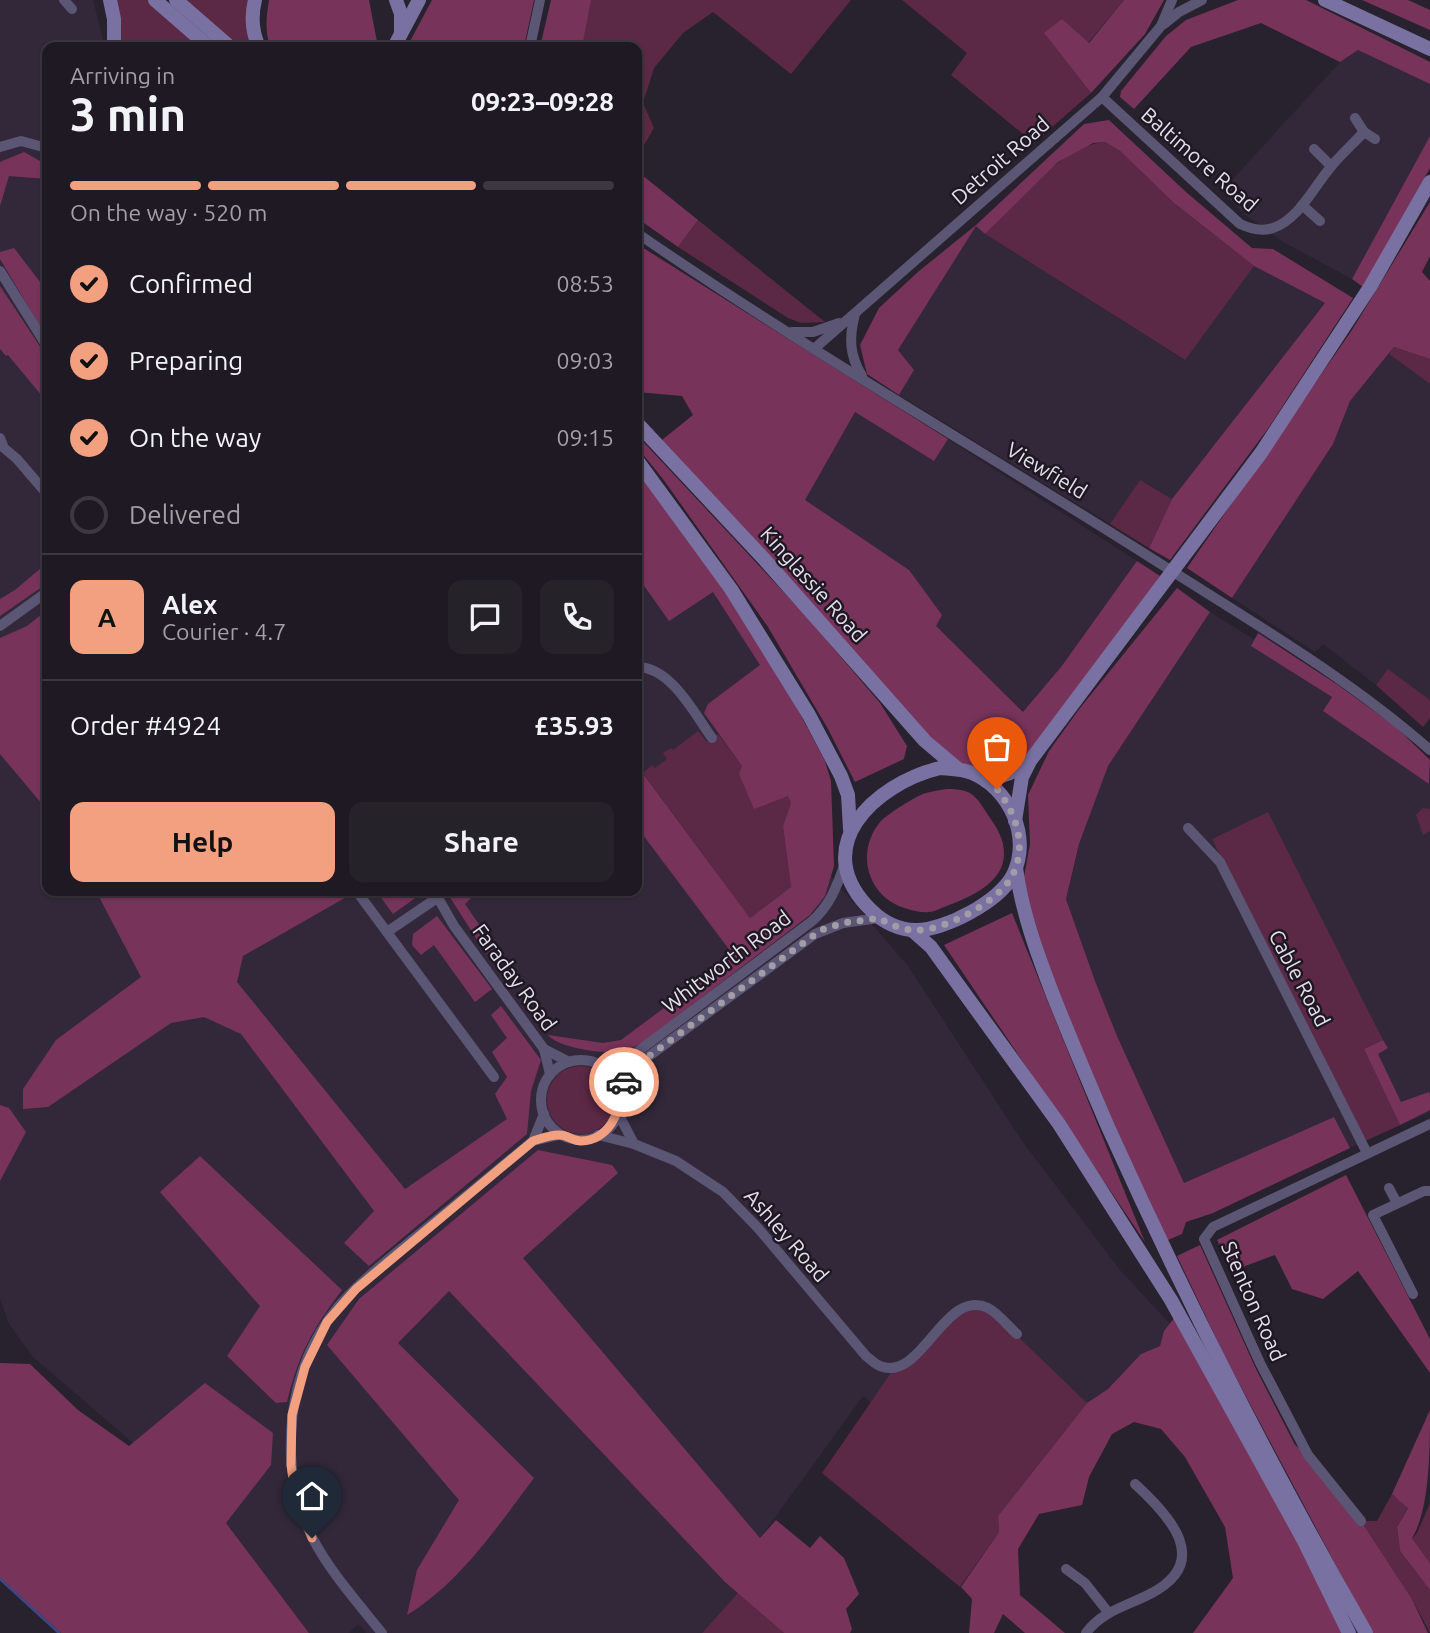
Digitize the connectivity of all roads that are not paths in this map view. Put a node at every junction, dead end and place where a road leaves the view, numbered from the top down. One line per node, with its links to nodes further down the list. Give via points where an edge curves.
1 (64, 0): 12 (street)
2 (110, 0): 15 (main road)
3 (155, 0): 16 (main road)
4 (176, 0): 17 (main road)
5 (255, 0): 18 (main road, via 252,20)
6 (396, 0): 14 (main road)
7 (419, 0): 14 (main road)
8 (540, 0): 20 (street)
9 (1172, 0): 13 (street, Detroit Road)
10 (1202, 0): 13 (street, Detroit Road)
11 (1325, 0): 21 (main road)
12 (72, 9)
13 (1161, 26): 22 (street, Detroit Road)
14 (401, 34): 19 (main road)
15 (114, 42)
16 (203, 42)
17 (224, 42)
18 (257, 42)
19 (397, 42)
20 (531, 42)
21 (1430, 49)
22 (1102, 97): 31 (street, Baltimore Road, via 1240,225 1274,228); 35 (street, Detroit Road)
23 (1355, 118): 24 (street)
24 (1364, 132): 25 (street); 29 (street, Baltimore Road)
25 (1375, 139)
26 (0, 147): 27 (street, via 21,141)
27 (42, 147)
28 (1314, 149): 29 (street)
29 (1331, 166): 31 (street, Baltimore Road)
30 (1430, 182): 50 (main road, via 1370,287 1261,453)
31 (1302, 205): 32 (street)
32 (1320, 220)
33 (642, 236): 36 (street, Viewfield)
34 (0, 271): 37 (street)
35 (852, 316): 36 (street, Detroit Road, via 813,332); 38 (street, Detroit Road); 39 (street, via 850,348)
36 (788, 331): 38 (street, Viewfield)
37 (42, 338)
38 (816, 348): 39 (street, Viewfield)
39 (864, 380): 49 (street, Viewfield, via 1193,584 1389,714)
40 (642, 428): 51 (main road, Kinglassie Road, via 925,741)
41 (0, 438): 42 (street)
42 (2, 452): 44 (street, via 17,459)
43 (642, 467): 55 (main road, via 731,589 809,715 848,795)
44 (42, 488)
45 (42, 596): 46 (street)
46 (0, 626)
47 (642, 668): 48 (street, via 668,679)
48 (712, 738)
49 (1430, 750)
50 (1030, 761): 52 (main road); 53 (main road, via 1022,777)
51 (960, 770): 52 (main road); 55 (main road, via 940,768 902,782 867,807)
52 (986, 781): 53 (main road, via 1004,797)
53 (1016, 821): 57 (main road, via 1020,847)
54 (1188, 828): 77 (street, Cable Road, via 1220,862)
55 (850, 830): 56 (main road)
56 (846, 860): 61 (main road, via 859,896); 66 (street, Whitworth Road, via 831,899 811,922 632,1055)
57 (1016, 868): 62 (main road, via 1005,885 974,909 939,926); 90 (main road, via 1031,936 1080,1063 1161,1243)
58 (360, 896): 63 (street)
59 (432, 896): 63 (street)
60 (436, 896): 64 (street, Faraday Road)
61 (879, 918): 62 (main road); 69 (street, Whitworth Road, via 843,923 815,934 641,1062)
62 (913, 930): 89 (main road, via 931,947 1059,1124 1171,1300 1303,1539)
63 (387, 932): 68 (street)
64 (544, 1049): 65 (street, Faraday Road); 67 (street, Faraday Road)
65 (569, 1062): 66 (street); 67 (street)
66 (601, 1066): 69 (street)
67 (550, 1074): 71 (street, via 543,1086)
68 (495, 1077)
69 (619, 1089): 70 (street)
70 (618, 1113): 74 (street); 76 (street)
71 (544, 1114): 73 (street); 75 (street)
72 (1430, 1124): 77 (street, Stenton Road)
73 (559, 1135): 74 (street, via 583,1141); 75 (street)
74 (598, 1135): 76 (street, Ashley Road)
75 (533, 1141): 87 (street, via 339,1306 310,1356 297,1392 292,1415 295,1492 318,1548)
76 (634, 1144): 82 (street, Ashley Road, via 676,1161 723,1192 866,1356 880,1366 895,1367 912,1359 952,1315 971,1306 988,1308)
77 (1367, 1153): 84 (street, Stenton Road, via 1213,1227 1204,1239 1308,1455)
78 (1389, 1188): 80 (street)
79 (1430, 1191): 80 (street)
80 (1396, 1203): 81 (street, via 1373,1214)
81 (1413, 1294)
82 (1017, 1334)
83 (1135, 1484): 86 (street, via 1159,1506 1178,1533 1183,1559 1159,1589)
84 (1361, 1521)
85 (1066, 1569): 86 (street, via 1085,1583)
86 (1108, 1612): 88 (street)
87 (382, 1633)
88 (1086, 1633)
89 (1349, 1633)
90 (1366, 1633)

